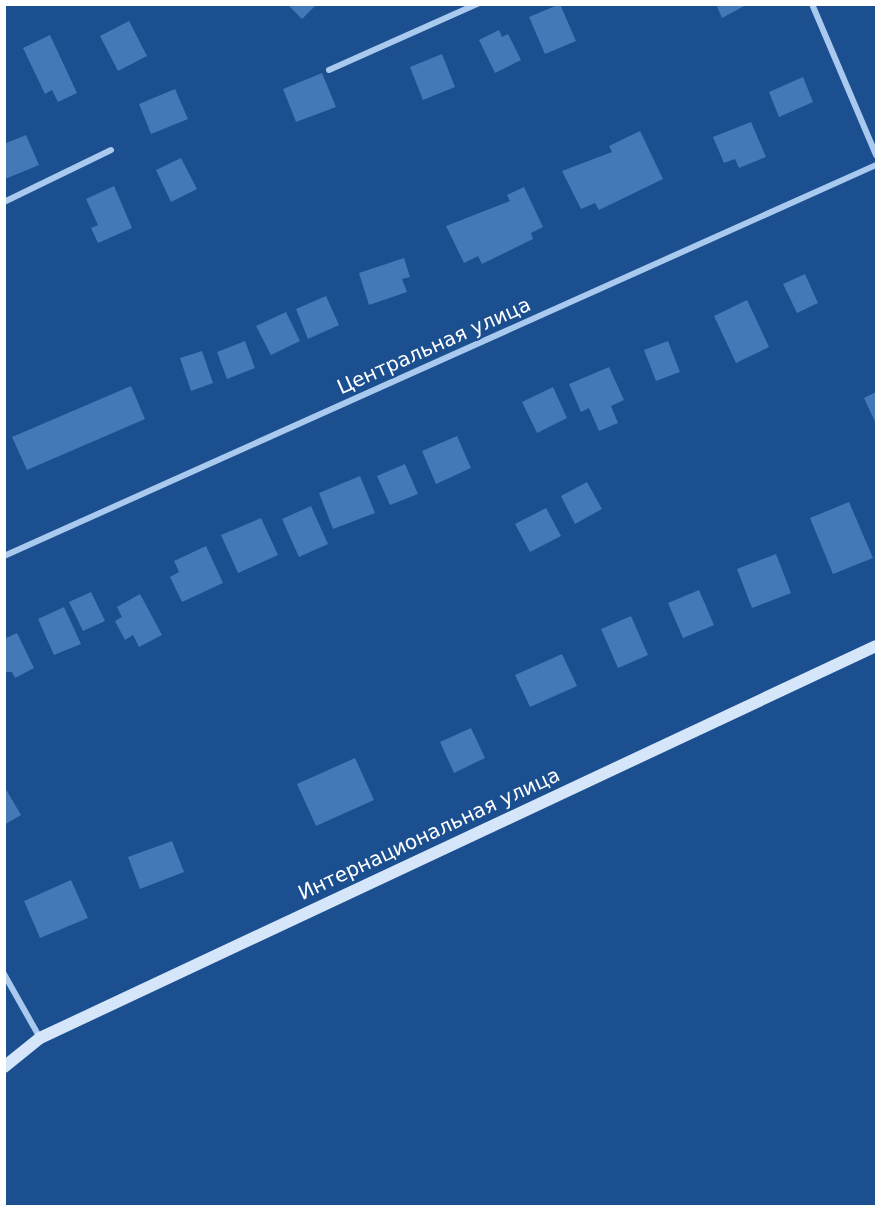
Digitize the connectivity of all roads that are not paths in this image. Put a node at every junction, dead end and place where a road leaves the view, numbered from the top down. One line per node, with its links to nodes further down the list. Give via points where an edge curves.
1 (477, 4): 3 (street)
2 (812, 4): 5 (street)
3 (329, 70)
4 (111, 150): 7 (street)
5 (876, 155)
6 (876, 165): 8 (street, Центральная улица)
7 (4, 202)
8 (4, 556)
9 (876, 646): 11 (street, Интернациональная улица)
10 (4, 974): 11 (street)
11 (40, 1038): 12 (street, Интернациональная улица)
12 (4, 1067)

